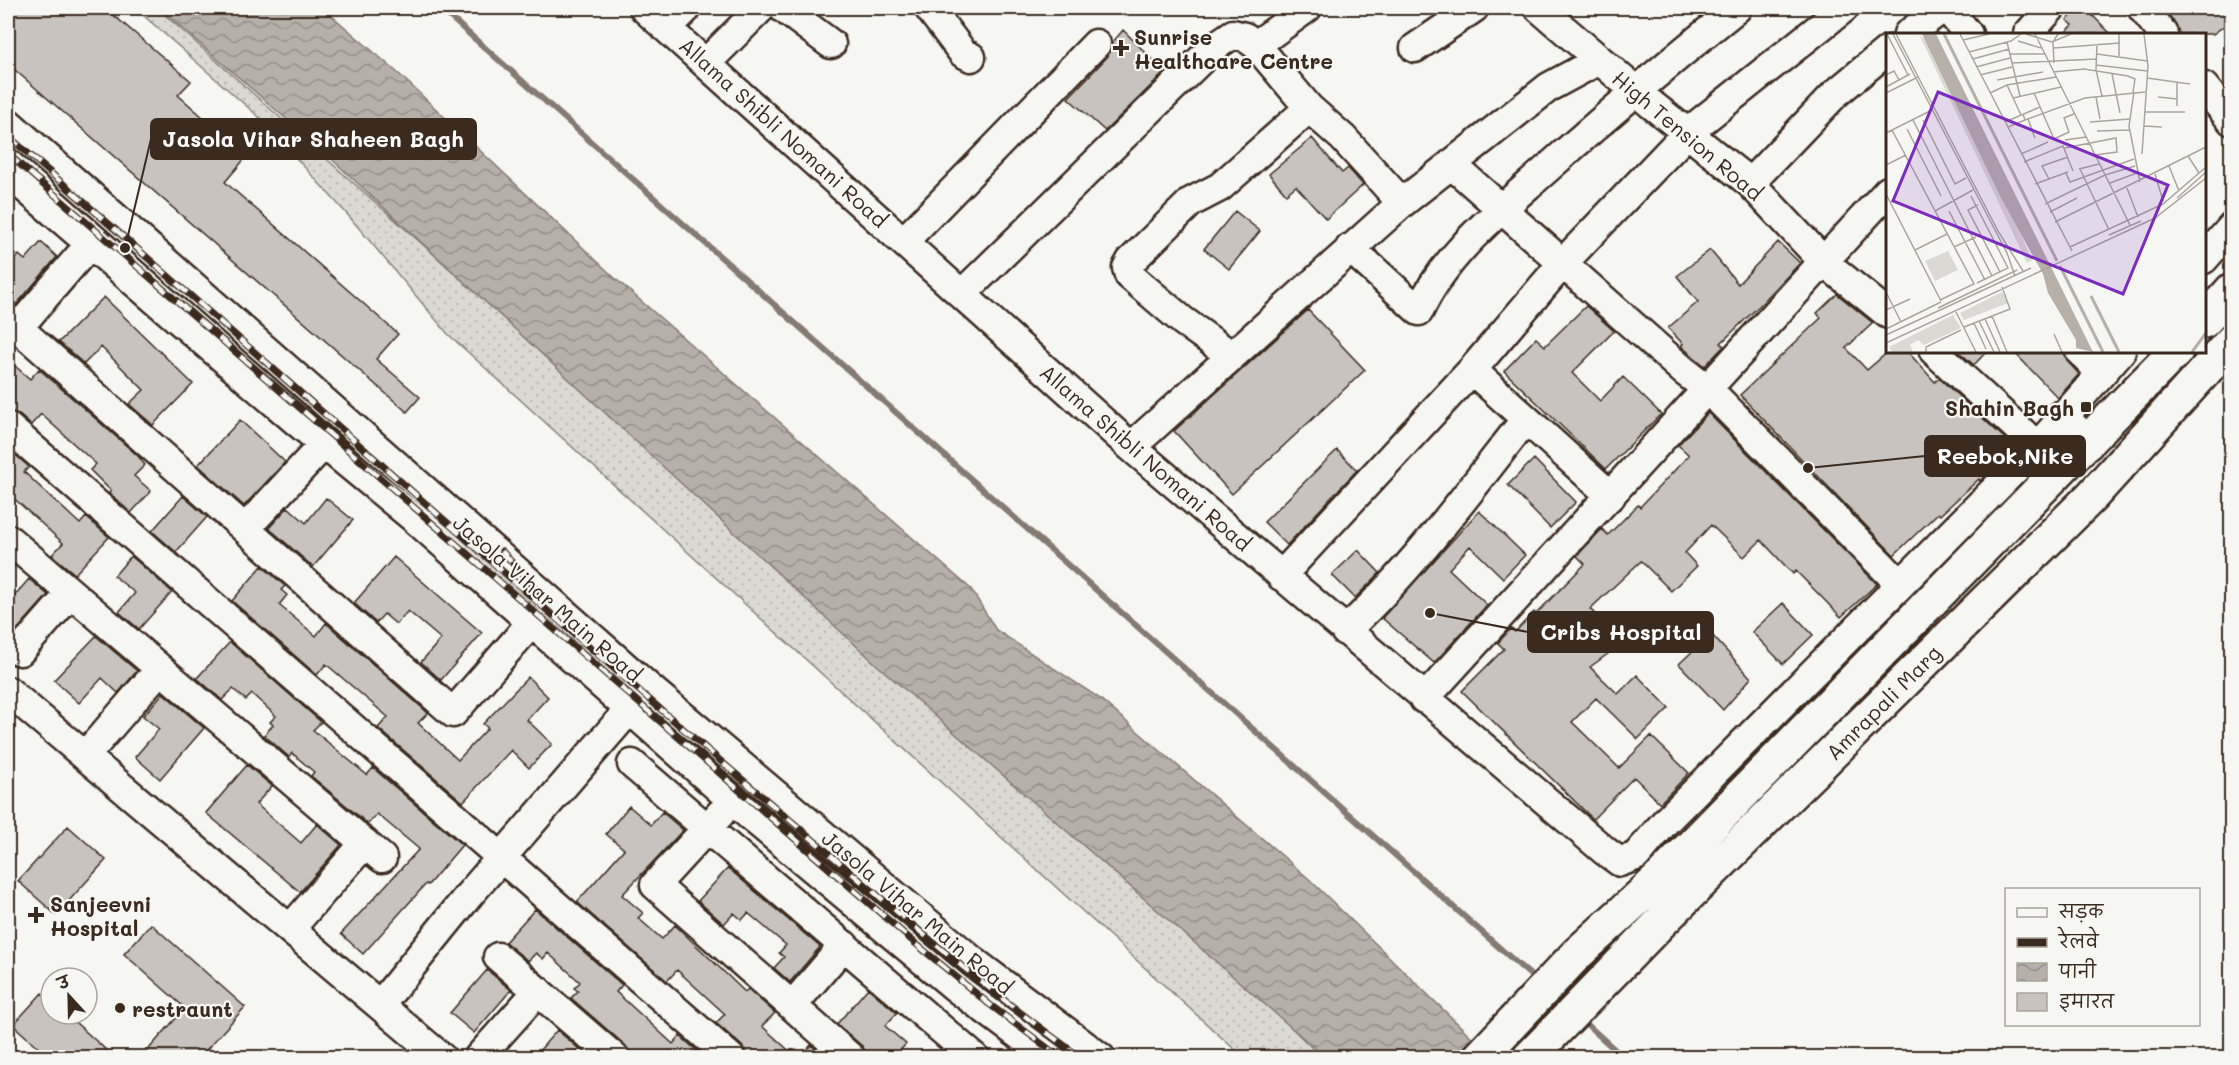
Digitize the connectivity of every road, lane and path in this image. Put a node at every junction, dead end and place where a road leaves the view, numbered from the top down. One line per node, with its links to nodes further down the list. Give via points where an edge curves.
1 (644, 8): 13 (street, Allama Shibli Nomani Road)
2 (761, 8): 25 (street)
3 (783, 8): 18 (street)
4 (929, 8): 23 (street)
5 (1307, 8): 20 (street)
6 (1474, 8): 21 (street)
7 (1539, 8): 24 (street, High Tension Road)
8 (1737, 8): 27 (street)
9 (1844, 8): 31 (street)
10 (1945, 8): 14 (street); 15 (street)
11 (2051, 8): 16 (street)
12 (2142, 8): 17 (street)
13 (677, 17): 25 (street, Allama Shibli Nomani Road)
14 (1909, 33)
15 (1967, 33)
16 (2029, 33)
17 (2162, 33)
18 (831, 44)
19 (1096, 44): 40 (street)
20 (1256, 45): 28 (street); 48 (street, via 1239,34 1221,41)
21 (1415, 48)
22 (1886, 52): 35 (street, via 1835,94)
23 (970, 57)
24 (1599, 60): 27 (street, High Tension Road); 33 (street, via 1549,87)
25 (707, 62): 40 (street, Allama Shibli Nomani Road)
26 (2206, 88): 29 (street)
27 (1636, 90): 31 (street, High Tension Road); 38 (street)
28 (1309, 108): 37 (street); 58 (street, via 1220,187 1191,202 1127,268 1129,275 1174,313)
29 (2232, 121)
30 (8, 123): 32 (street, Jasola Vihar Main Road)
31 (1687, 133): 35 (street, High Tension Road); 45 (street)
32 (33, 145): 34 (street); 46 (street, Jasola Vihar Main Road)
33 (1451, 164): 37 (street); 38 (street)
34 (8, 174): 41 (street, Jasola Vihar Main Road)
35 (1750, 183): 44 (street, High Tension Road)
36 (1886, 193): 44 (street)
37 (1402, 203): 42 (street)
38 (1502, 209): 42 (street, via 1445,266 1419,310); 45 (street)
39 (2232, 227): 43 (street)
40 (904, 241): 48 (street, Allama Shibli Nomani Road)
41 (90, 244): 49 (street, Jasola Vihar Main Road); 52 (street)
42 (1350, 248): 58 (street)
43 (2206, 259)
44 (1824, 262): 50 (street, High Tension Road); 61 (street)
45 (1562, 264): 59 (street); 61 (street)
46 (179, 275): 49 (street); 62 (street, Jasola Vihar Main Road)
47 (2232, 290): 51 (main road)
48 (963, 293): 70 (street, Allama Shibli Nomani Road)
49 (156, 301): 65 (street, Jasola Vihar Main Road)
50 (1886, 312)
51 (2206, 320)
52 (13, 324): 73 (street)
53 (2232, 340): 110 (main road, Amrapali Marg, via 2091,497)
54 (1935, 352): 69 (street)
55 (2081, 352): 60 (street)
56 (2120, 352): 60 (street)
57 (2175, 352): 67 (main road, Amrapali Marg)
58 (1232, 356): 70 (street)
59 (1472, 370): 64 (street); 75 (street)
60 (2101, 373): 63 (street)
61 (1708, 389): 72 (street); 76 (street)
62 (317, 394): 65 (street); 82 (street, Jasola Vihar Main Road)
63 (2061, 418): 67 (main road); 69 (street)
64 (1525, 420): 72 (street); 79 (street, via 1409,567)
65 (296, 421): 68 (street, Jasola Vihar Main Road)
66 (8, 427): 91 (street)
67 (2088, 443): 71 (main road, Amrapali Marg)
68 (324, 444): 73 (street); 78 (street, Jasola Vihar Main Road)
69 (2037, 446): 71 (street); 76 (street)
70 (1131, 447): 75 (street, Allama Shibli Nomani Road)
71 (2062, 470): 92 (main road, Amrapali Marg)
72 (1611, 496): 84 (street)
73 (245, 529): 78 (street, via 453,713)
74 (8, 539): 77 (street)
75 (1281, 576): 79 (street, Allama Shibli Nomani Road)
76 (1900, 584): 90 (street)
77 (71, 593): 80 (street); 81 (street)
78 (532, 622): 85 (street, Jasola Vihar Main Road)
79 (1346, 631): 84 (street, Allama Shibli Nomani Road)
80 (20, 651)
81 (160, 669): 86 (street); 93 (street, via 374,850)
82 (648, 687): 85 (street); 108 (street, Jasola Vihar Main Road, via 974,962)
83 (8, 691): 86 (street)
84 (1424, 699): 90 (street, Allama Shibli Nomani Road, via 1605,852 1620,862)
85 (630, 709): 88 (street, Jasola Vihar Main Road); 91 (street)
86 (85, 756): 93 (street)
87 (632, 764): 89 (street)
88 (732, 800): 89 (street); 96 (street, Jasola Vihar Main Road)
89 (708, 827): 94 (street); 99 (street, via 656,885)
90 (1636, 856): 92 (street)
91 (501, 859): 98 (street); 105 (street)
92 (1660, 877): 109 (main road, Amrapali Marg, via 1577,954)
93 (290, 929): 98 (street)
94 (844, 945): 99 (street); 100 (street)
95 (498, 957): 97 (street)
96 (954, 987): 100 (street); 107 (street, Jasola Vihar Main Road)
97 (538, 991): 103 (street); 104 (street)
98 (380, 1005): 102 (street)
99 (792, 1006): 101 (street)
100 (929, 1018): 106 (street)
101 (851, 1057)
102 (442, 1058)
103 (478, 1058)
104 (615, 1058)
105 (730, 1058)
106 (975, 1058)
107 (1050, 1058)
108 (1101, 1058)
109 (1479, 1058)
110 (1529, 1058)

